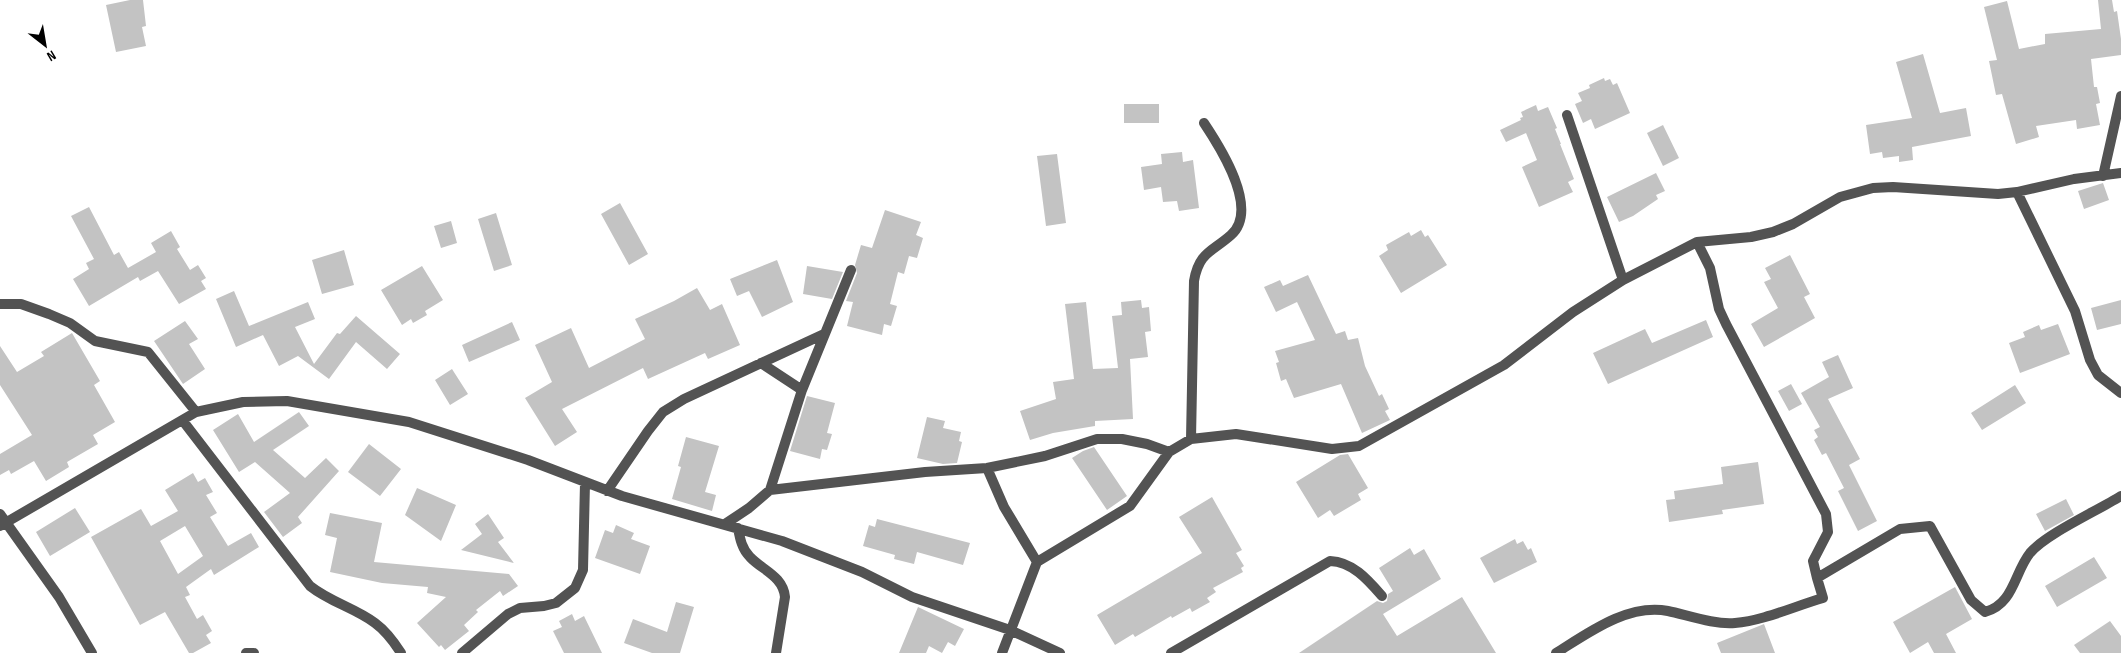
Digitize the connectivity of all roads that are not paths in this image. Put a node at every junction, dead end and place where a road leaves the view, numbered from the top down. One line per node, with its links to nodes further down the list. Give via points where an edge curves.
1 (2121, 96): 5 (street)
2 (1567, 115): 9 (street)
3 (1204, 123): 17 (street, via 1233,174 1240,212 1239,224 1232,234 1201,258 1196,268)
4 (2121, 173): 5 (street)
5 (2103, 176): 6 (street)
6 (2017, 192): 7 (street, via 1998,194 1873,188 1840,196 1773,232); 14 (street, via 2075,311 2090,360 2098,375)
7 (1697, 242): 9 (street); 28 (street, via 1710,268 1719,309 1726,324 1829,522 1828,532 1813,561)
8 (850, 270): 11 (street)
9 (1623, 280): 17 (street, via 1573,312 1504,365 1358,446 1332,449 1236,434)
10 (0, 304): 15 (street, via 21,304 70,324 95,341 148,352)
11 (824, 334): 12 (street); 13 (street)
12 (761, 363): 13 (street); 22 (street, via 662,412)
13 (802, 390): 21 (street)
14 (2121, 394)
15 (196, 412): 16 (street); 20 (street, via 243,402 287,401 328,407 409,422 528,460)
16 (183, 421): 24 (street); 34 (street, via 310,586 324,597 375,623)
17 (1191, 440): 18 (street)
18 (1169, 452): 19 (street, via 1147,444 1098,439 1045,456); 27 (street, via 1130,506)
19 (987, 468): 21 (street); 27 (street, via 1004,507)
20 (585, 483): 22 (street); 35 (street, via 583,570 575,588 556,603 520,608 508,614)
21 (770, 490): 25 (street)
22 (607, 491): 25 (street)
23 (2121, 496): 28 (street, via 2039,545 2025,560 2008,597 1985,612 1971,600 1930,526 1900,529)
24 (2, 521): 31 (street, via 59,597)
25 (725, 524): 26 (street)
26 (738, 528): 30 (street, via 862,572 912,596); 36 (street, via 741,543 750,557 776,578 784,590)
27 (1037, 562): 30 (street)
28 (1817, 578): 40 (street, via 1823,598 1749,621 1732,624 1665,610 1641,611 1614,619)
29 (1382, 596): 39 (street, via 1353,568 1330,562)
30 (1010, 630): 37 (street); 38 (street)
31 (92, 653)
32 (246, 653): 33 (street)
33 (254, 653)
34 (401, 653)
35 (462, 653)
36 (776, 653)
37 (1002, 653)
38 (1060, 653)
39 (1171, 653)
40 (1556, 653)

